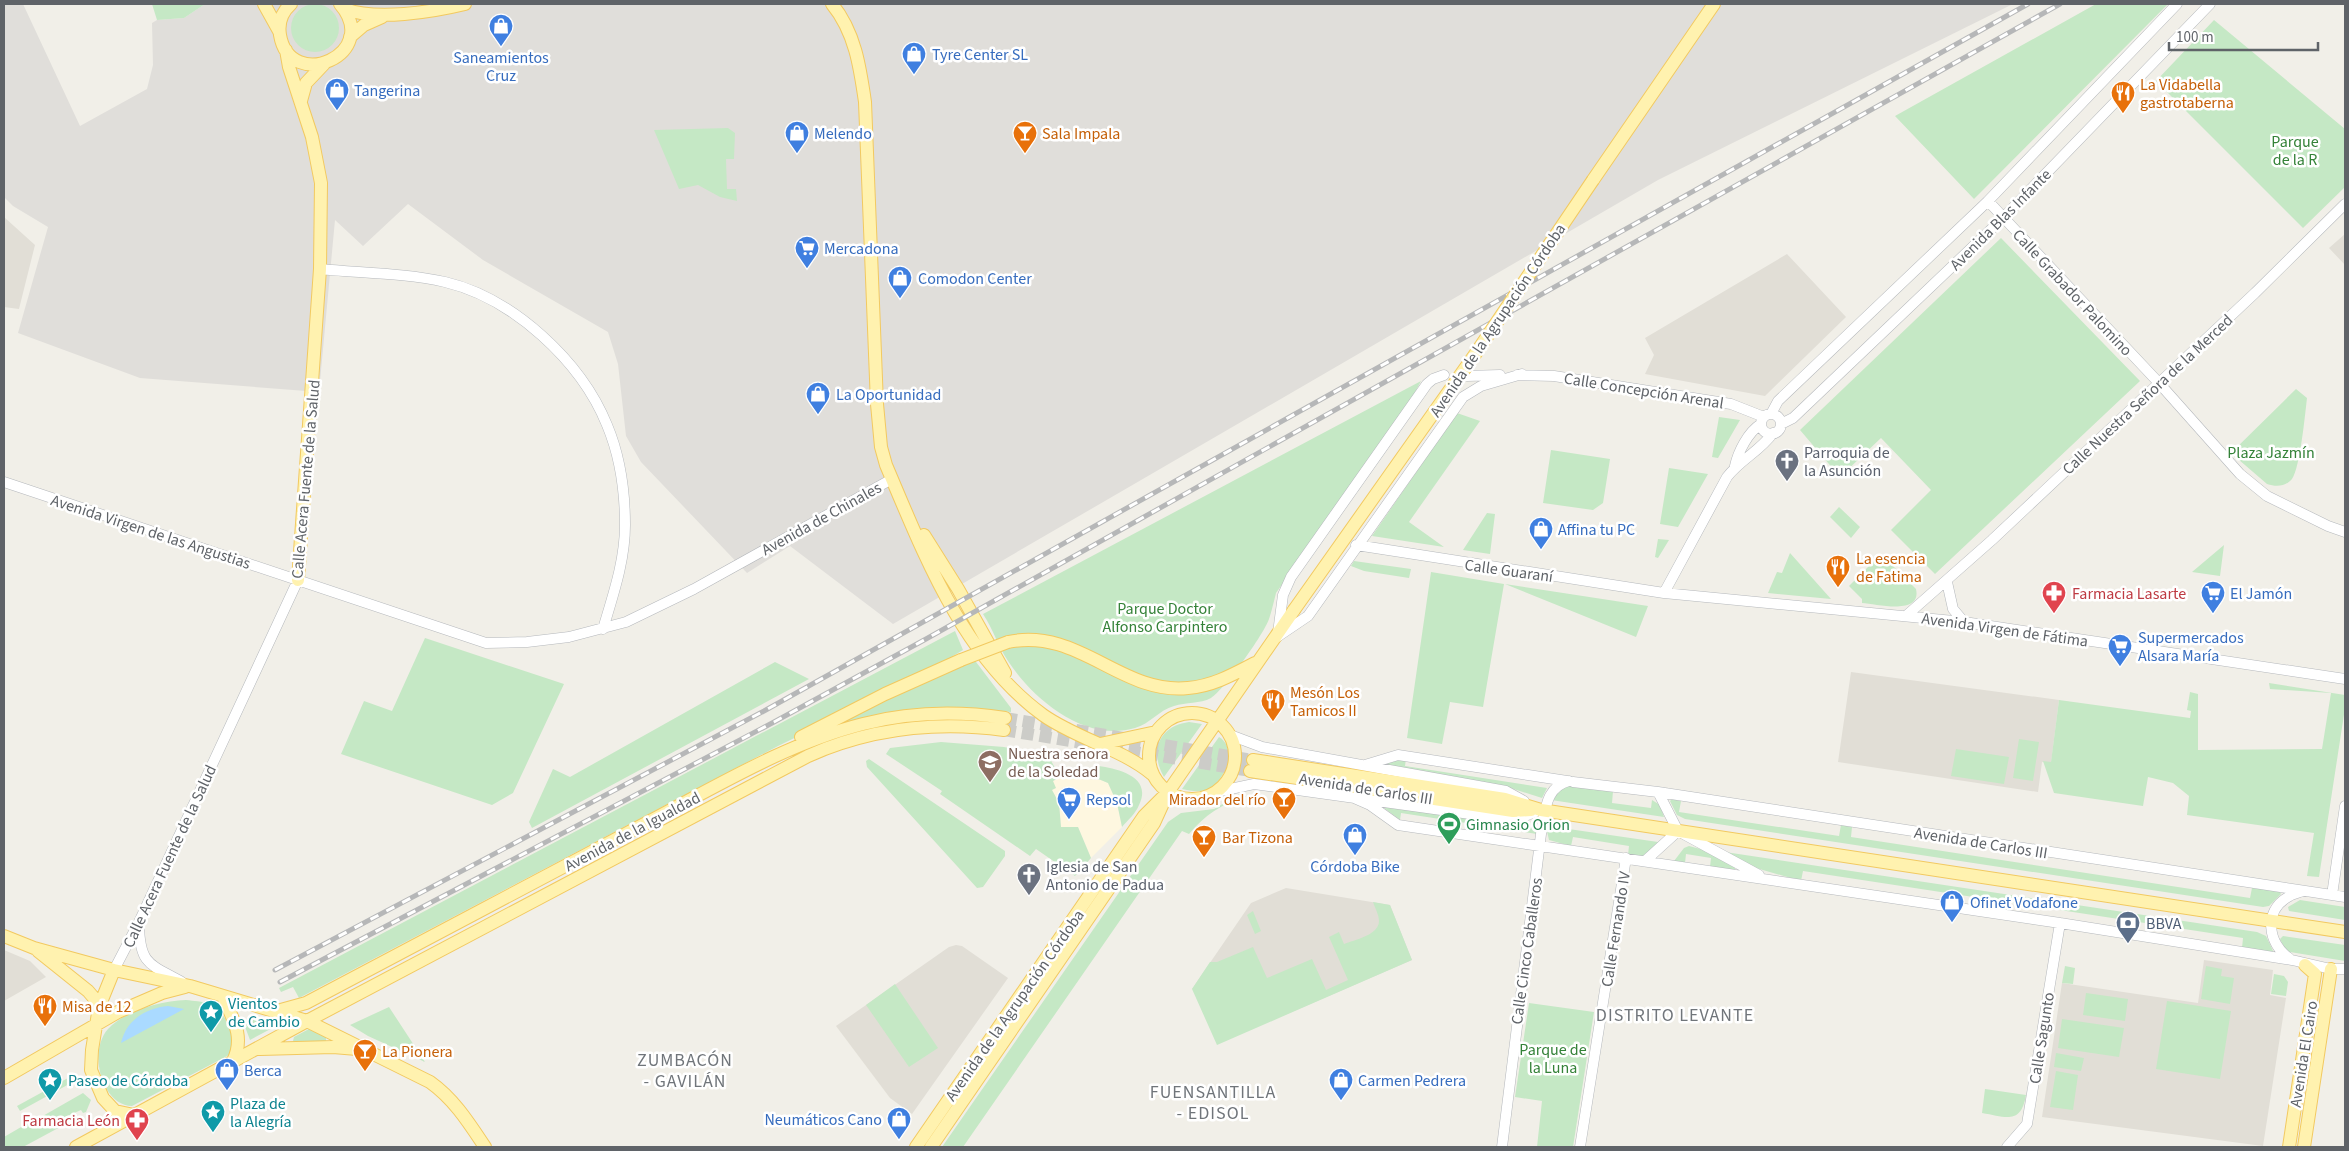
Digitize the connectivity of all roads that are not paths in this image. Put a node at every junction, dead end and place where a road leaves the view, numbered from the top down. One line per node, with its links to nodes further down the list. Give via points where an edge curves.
1 (264, 4): 10 (main road)
2 (291, 4): 10 (main road, via 283,14)
3 (465, 4): 9 (main road)
4 (832, 4): 27 (main road, via 849,33 859,60 865,102 878,419 881,447)
5 (1714, 4): 37 (main road, Avenida de la Agrupación Córdoba, bridge, via 1476,353)
6 (2177, 4): 15 (street, Avenida Blas Infante)
7 (2210, 4): 17 (street, Avenida Blas Infante)
8 (342, 7): 9 (main road, via 357,14); 11 (main road, via 349,18)
9 (387, 15): 11 (main road)
10 (280, 31): 12 (main road, Calle Acera Fuente de la Salud)
11 (350, 37): 13 (main road, via 338,57)
12 (286, 50): 13 (main road, via 298,61); 14 (main road, Calle Acera Fuente de la Salud)
13 (324, 64): 14 (main road, via 306,82)
14 (301, 101): 18 (main road, Calle Acera Fuente de la Salud, via 321,183)
15 (1988, 201): 17 (street, Calle Grabador Palomino); 23 (street, Avenida Blas Infante, via 1778,401)
16 (2345, 204): 22 (street, Calle Nuestra Señora de la Merced)
17 (2004, 218): 22 (street, Calle Grabador Palomino); 24 (street, Avenida Blas Infante, via 1794,418)
18 (320, 269): 31 (main road, Calle Acera Fuente de la Salud); 36 (street, via 445,282 476,293 513,313 563,356 592,396 607,425 624,493 621,565)
19 (1522, 374): 21 (street, Avenida de la Agrupación Córdoba); 23 (street, Calle Concepción Arenal, via 1554,376 1731,404); 30 (street, Avenida de la Agrupación Córdoba, via 1481,386 1463,397)
20 (1444, 375): 37 (street, Avenida de la Agrupación Córdoba, via 1427,384 1291,577 1283,595)
21 (1468, 376)
22 (2159, 383): 29 (street, Calle Grabador Palomino, via 2256,489); 32 (street, Calle Nuestra Señora de la Merced)
23 (1765, 419): 24 (street, via 1778,417); 25 (street, via 1765,431); 26 (street, Avenida Blas Infante, via 1738,455)
24 (1781, 424): 25 (street)
25 (1773, 433): 26 (street, Avenida Blas Infante, via 1746,460)
26 (1735, 466): 33 (street, Avenida Blas Infante)
27 (892, 479): 36 (street, Avenida de Chinales, via 694,589 626,622); 43 (main road, via 1013,688 1052,721)
28 (4, 482): 31 (street, Avenida Virgen de las Angustias)
29 (2345, 532)
30 (1356, 545): 33 (street, Calle Guaraní); 37 (street, Avenida de la Agrupación Córdoba, via 1308,616)
31 (298, 580): 36 (street, Avenida Virgen de las Angustias, via 486,643 569,637); 64 (street, Calle Acera Fuente de la Salud)
32 (1947, 582): 34 (street, Calle Nuestra Señora de la Merced); 35 (street, via 1953,609)
33 (1664, 593): 34 (street, Avenida Virgen de Fátima)
34 (1907, 615): 35 (street, Avenida Virgen de Fátima)
35 (1964, 622): 39 (street, Avenida Virgen de Fátima)
36 (603, 629)
37 (1275, 637): 38 (main road, Avenida de la Agrupación Córdoba)
38 (1258, 662): 40 (main road, Avenida de la Agrupación Córdoba); 46 (main road, bridge, via 1208,684 1166,688 1138,681 1068,646 1027,640 1008,642 961,660 839,717 768,754)
39 (2345, 679)
40 (1217, 721): 41 (main road, via 1192,713 1166,722); 42 (main road); 49 (main road, Avenida de la Agrupación Córdoba)
41 (1156, 732): 43 (main road); 47 (main road, via 1149,753)
42 (1230, 735): 45 (street, Avenida de Carlos III, via 1262,747); 50 (main road, via 1236,760 1230,778)
43 (1100, 744): 47 (main road)
44 (1252, 765): 54 (main road, Avenida de Carlos III, via 1513,811)
45 (1362, 766): 48 (street, Avenida de Carlos III, via 1398,755); 54 (street, Avenida de Carlos III, via 1506,791)
46 (739, 774): 77 (main road, Avenida de la Igualdad, via 306,1003); 78 (main road, Avenida de la Igualdad, via 816,738 902,716 942,713 1004,724 905,728 822,750)
47 (1152, 774): 49 (main road)
48 (1571, 781): 51 (street, Avenida de Carlos III); 54 (street, via 1558,784 1551,791)
49 (1168, 792): 50 (main road, via 1192,800); 87 (main road, Avenida de la Agrupación Córdoba, via 1144,816); 88 (main road, Avenida de la Agrupación Córdoba, via 1154,823)
50 (1216, 792): 52 (street, Avenida de Carlos III, via 1254,784)
51 (1658, 792): 55 (street); 60 (street, Avenida de Carlos III)
52 (1354, 798): 54 (street, Avenida de Carlos III, via 1499,818 1520,818); 56 (street, Avenida de Carlos III, via 1398,824)
53 (2345, 806): 61 (street)
54 (1543, 810): 55 (main road, Avenida de Carlos III); 56 (street)
55 (1678, 831): 58 (street); 59 (street, Avenida de Carlos III); 63 (main road, Avenida de Carlos III)
56 (1540, 844): 57 (street, Avenida de Carlos III); 89 (street, Calle Cinco Caballeros)
57 (1626, 858): 58 (street, Avenida de Carlos III); 90 (street, Calle Fernando IV)
58 (1645, 861): 59 (street, Avenida de Carlos III)
59 (1766, 879): 65 (street, Avenida de Carlos III)
60 (2304, 890): 61 (street, Avenida de Carlos III); 63 (street, via 2287,897 2274,911)
61 (2332, 895): 62 (street, Avenida de Carlos III)
62 (2345, 897)
63 (2271, 921): 66 (main road, Avenida de Carlos III); 69 (street, Avenida de Carlos III, via 2274,945)
64 (139, 922): 73 (street, Calle Acera Fuente de la Salud); 74 (street, via 142,954 152,965)
65 (2060, 923): 69 (street, Avenida de Carlos III); 91 (street, Calle Sagunto, via 2027,1124)
66 (2345, 932)
67 (4, 936): 68 (main road)
68 (34, 948): 73 (main road); 76 (main road, via 88,991)
69 (2292, 960): 70 (street, Avenida de Carlos III)
70 (2305, 965): 72 (street, Avenida de Carlos III); 92 (main road, Avenida El Cairo, via 2314,974)
71 (2345, 968): 72 (street, Avenida de Carlos III)
72 (2331, 969): 93 (main road, Avenida El Cairo)
73 (114, 970): 74 (main road); 76 (main road)
74 (190, 986): 75 (main road); 79 (main road, via 140,1001)
75 (223, 996): 77 (main road); 82 (main road, via 238,1033 238,1051)
76 (100, 1005): 79 (main road)
77 (277, 1011): 78 (main road)
78 (307, 1021): 80 (main road, Avenida de la Igualdad); 81 (main road)
79 (96, 1025): 83 (main road); 84 (main road, via 91,1070 100,1092 115,1111)
80 (258, 1049): 81 (main road); 82 (main road, Avenida de la Igualdad)
81 (360, 1049): 86 (main road, via 430,1082 442,1091)
82 (233, 1062): 84 (main road)
83 (4, 1078)
84 (134, 1115): 85 (main road)
85 (76, 1147)
86 (486, 1147)
87 (916, 1147)
88 (931, 1147)
89 (1502, 1147)
90 (1580, 1147)
91 (2007, 1147)
92 (2288, 1147)
93 (2304, 1147)

